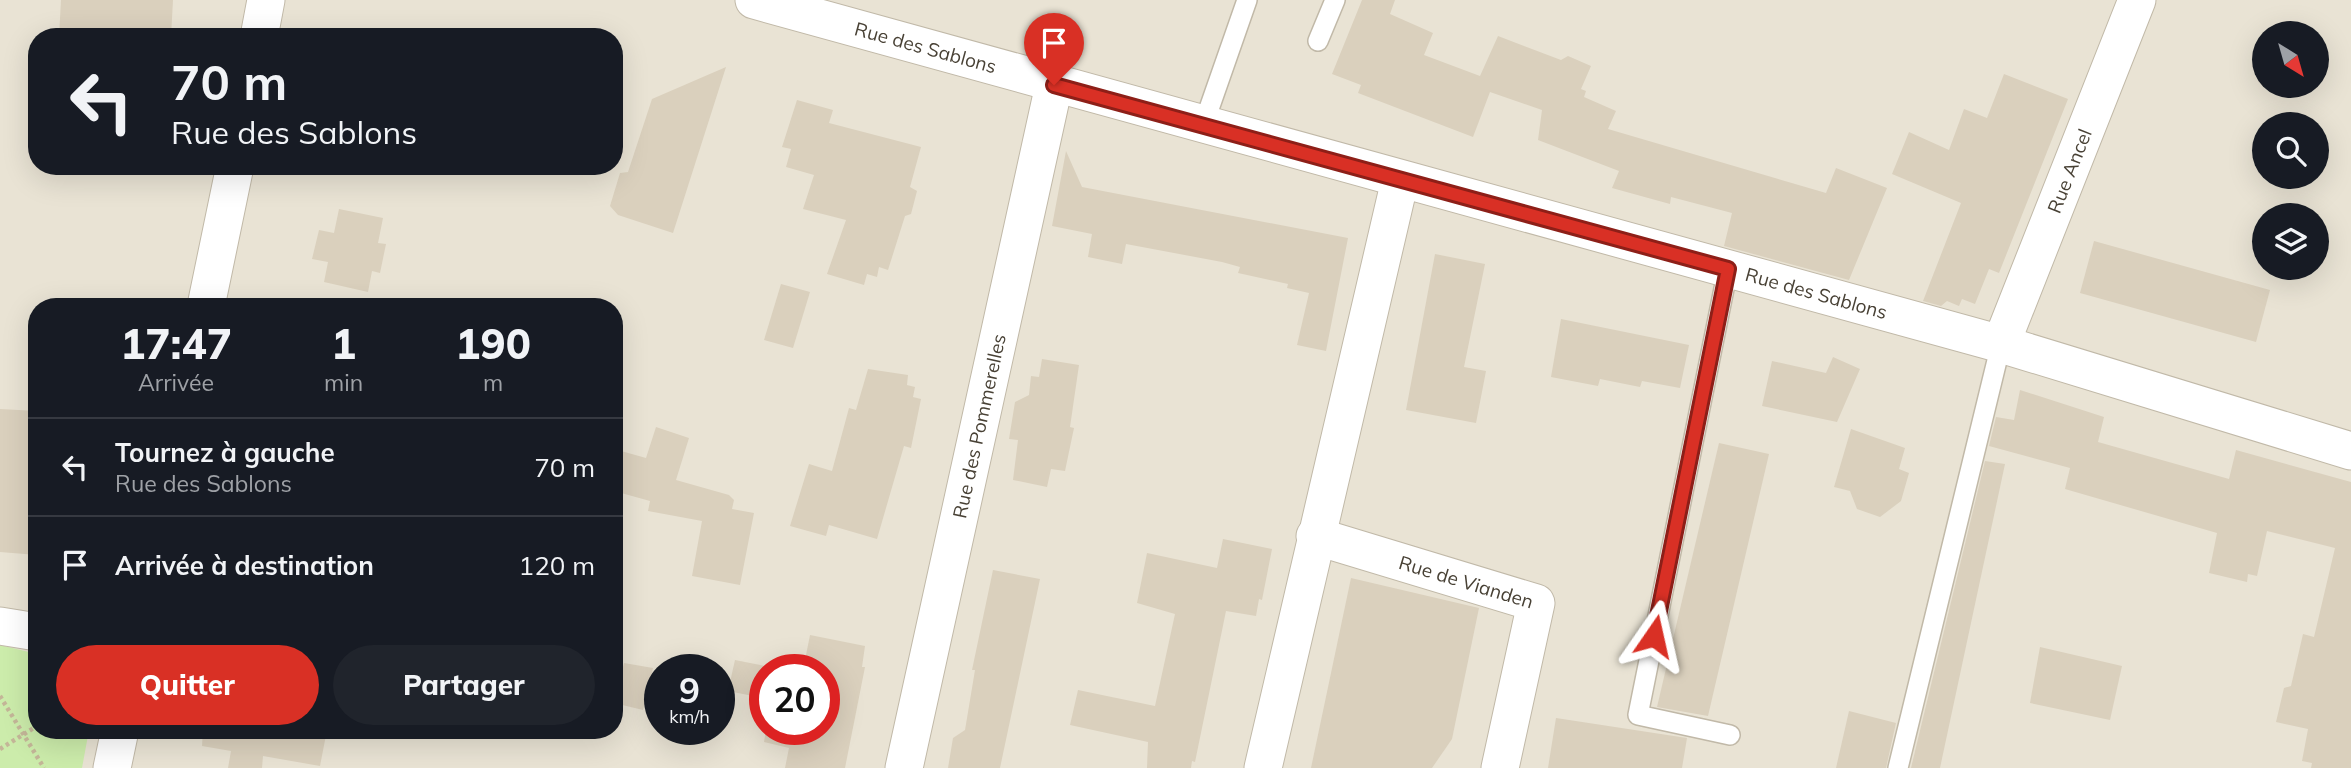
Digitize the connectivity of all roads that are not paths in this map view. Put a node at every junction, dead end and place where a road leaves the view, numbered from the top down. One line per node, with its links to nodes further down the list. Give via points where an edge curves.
1 (266, 0): 7 (street)
2 (754, 0): 6 (street, Rue des Sablons)
3 (1247, 0): 10 (lane)
4 (1335, 0): 8 (lane)
5 (2137, 0): 15 (street, Rue Ancel)
6 (808, 6): 9 (street, Rue des Sablons)
7 (261, 28)
8 (1318, 41)
9 (1054, 85): 10 (street, Rue des Sablons); 23 (street, Rue des Pommerelles)
10 (1203, 125): 12 (street, Rue des Sablons)
11 (233, 175): 14 (street)
12 (1400, 180): 13 (street, Rue des Sablons); 17 (street)
13 (1728, 269): 15 (street, Rue des Sablons); 20 (lane, via 1638,715)
14 (208, 298)
15 (2001, 344): 16 (street, Rue des Sablons); 26 (lane)
16 (2351, 451)
17 (1315, 536): 24 (street); 25 (street, Rue de Vianden, via 1536,603)
18 (0, 626): 19 (street)
19 (28, 631)
20 (1730, 735)
21 (118, 739): 22 (street)
22 (112, 768)
23 (904, 768)
24 (1263, 768)
25 (1500, 768)
26 (1898, 768)

